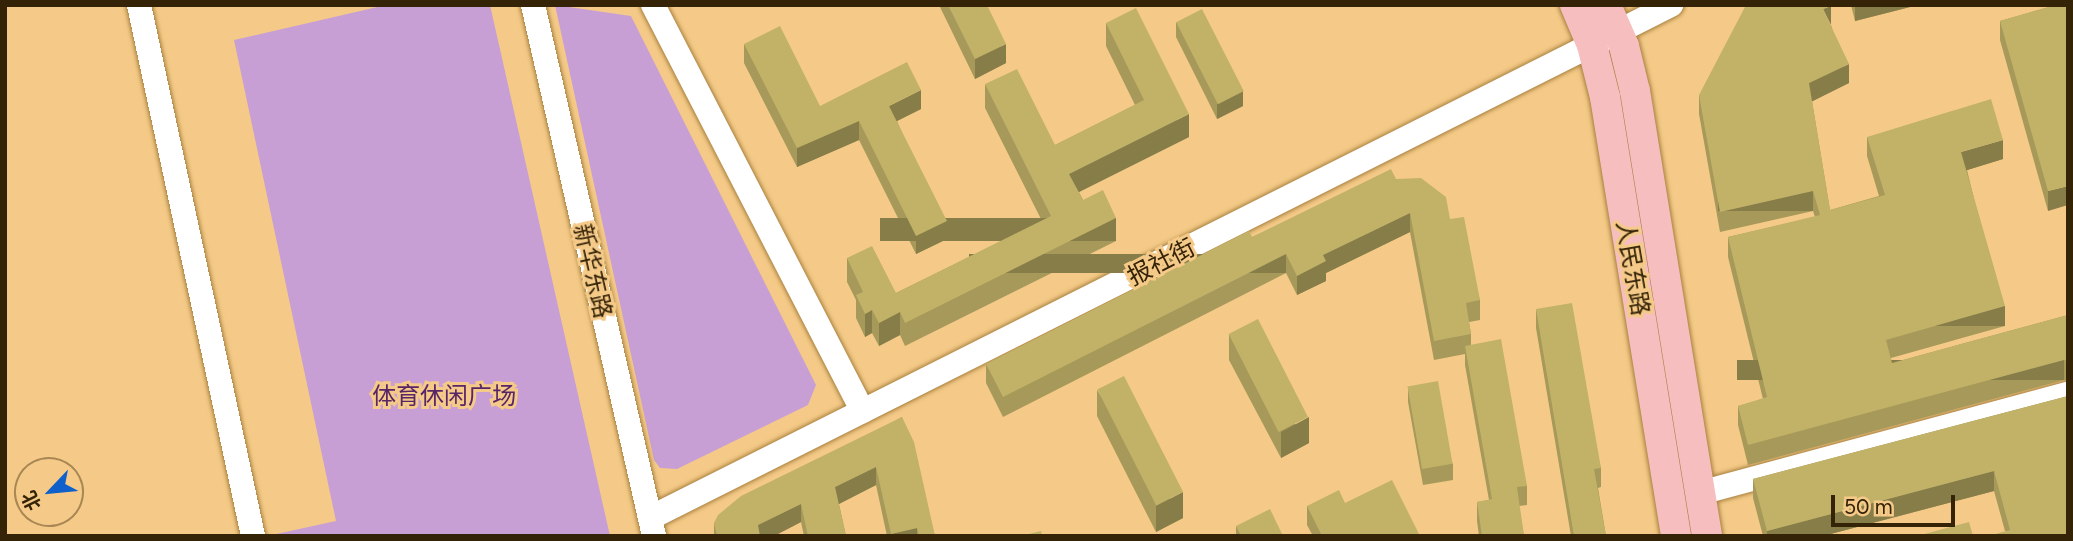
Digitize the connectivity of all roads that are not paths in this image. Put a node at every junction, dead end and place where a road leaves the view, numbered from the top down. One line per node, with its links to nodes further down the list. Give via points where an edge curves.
1 (139, 5): 11 (street)
2 (533, 5): 10 (street, 新华东路)
3 (653, 5): 8 (street)
4 (1575, 5): 6 (main road, 人民东路)
5 (1671, 5): 6 (street, 报社街)
6 (1605, 27): 8 (street, 报社街); 9 (main road, 人民东路, via 1634,91); 12 (main road, 人民东路, via 1605,97)
7 (2068, 394): 9 (street)
8 (863, 411): 10 (street, 报社街)
9 (1700, 492): 13 (main road, 人民东路)
10 (652, 527)
11 (253, 536)
12 (1676, 536)
13 (1707, 536)

